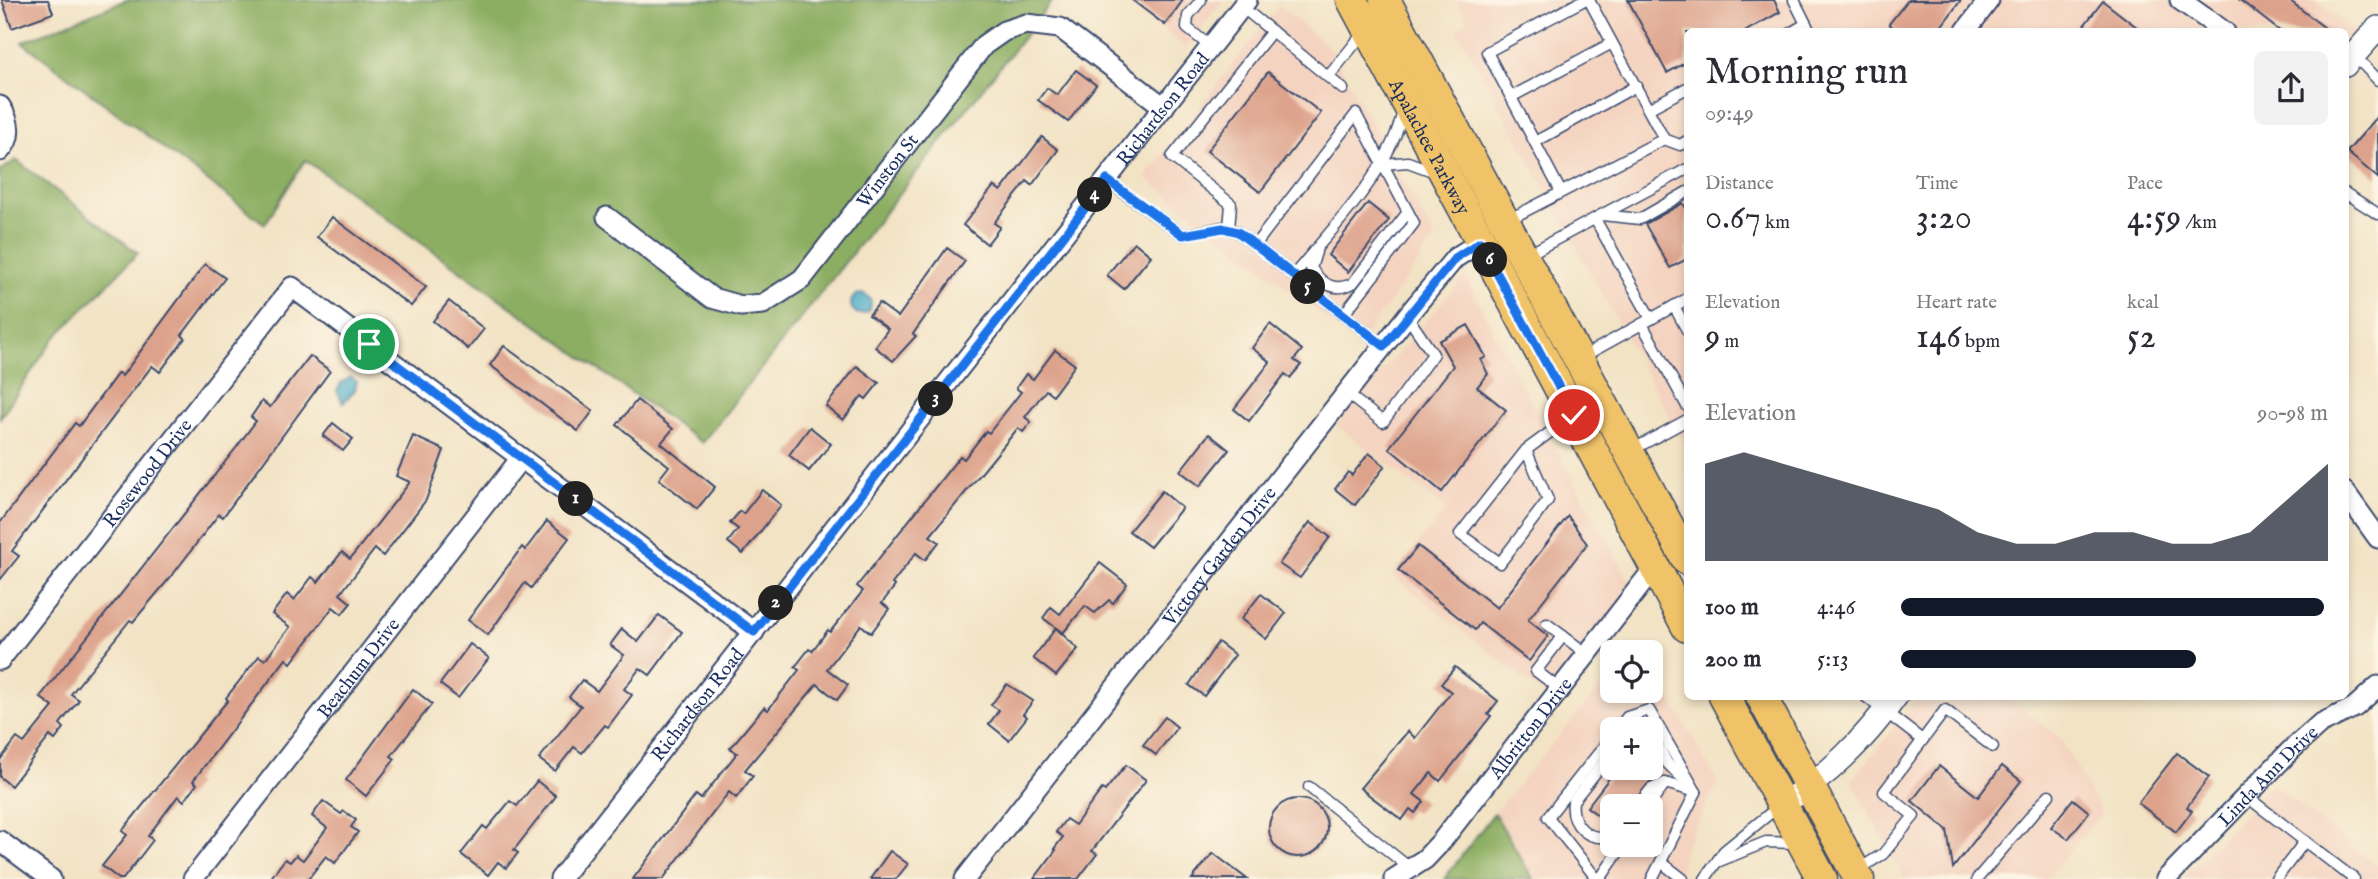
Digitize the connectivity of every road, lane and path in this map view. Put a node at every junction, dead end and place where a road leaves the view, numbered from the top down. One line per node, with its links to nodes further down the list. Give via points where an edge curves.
1 (1201, 0): 17 (lane, via 1188,16 1187,28)
2 (1352, 0): 10 (main road, Apalachee Parkway)
3 (1385, 0): 44 (main road, Apalachee Parkway)
4 (1584, 0): 24 (lane, via 1487,52)
5 (1590, 0): 16 (lane)
6 (1794, 0): 11 (lane)
7 (1989, 0): 12 (street)
8 (2179, 0): 13 (street)
9 (1245, 2): 15 (lane); 17 (street, Richardson Road)
10 (1367, 28): 19 (lane); 25 (main road, Apalachee Parkway)
11 (1808, 28)
12 (1968, 28)
13 (2219, 28)
14 (2378, 28): 18 (street)
15 (1272, 32): 19 (lane); 45 (lane, via 1172,158 1230,204)
16 (1612, 43): 21 (lane); 24 (lane)
17 (1211, 47): 27 (street, Richardson Road)
18 (2350, 60): 20 (lane)
19 (1328, 77): 22 (lane)
20 (2378, 80)
21 (1636, 86): 28 (lane); 30 (lane)
22 (1343, 89)
23 (1684, 90): 28 (lane)
24 (1511, 97): 30 (lane)
25 (1405, 99): 33 (lane, via 1400,128); 35 (main road, Apalachee Parkway)
26 (0, 106): 32 (street, via 9,123)
27 (1164, 107): 36 (street, Richardson Road); 42 (street, Winston St, via 1060,29 1026,24 1004,31 984,44 802,278 763,304 741,306 712,298)
28 (1648, 108): 29 (lane)
29 (1664, 139): 31 (lane); 37 (lane)
30 (1535, 142): 37 (lane)
31 (1684, 143)
32 (0, 151)
33 (1383, 163): 35 (lane, via 1408,163); 40 (lane); 46 (lane); 48 (lane, via 1356,114)
34 (1684, 171): 43 (lane)
35 (1448, 179): 47 (main road, Apalachee Parkway)
36 (1107, 180): 45 (lane, via 1183,235); 73 (street, Richardson Road)
37 (1561, 192): 44 (lane)
38 (1684, 194): 43 (lane, via 1640,219)
39 (2349, 196): 41 (lane)
40 (1408, 212): 46 (lane, via 1346,287 1331,287 1311,268); 53 (lane, via 1415,223)
41 (2378, 214)
42 (607, 217)
43 (1598, 217): 49 (lane); 55 (lane)
44 (1504, 222): 49 (main road, Apalachee Parkway)
45 (1229, 229): 48 (lane)
46 (1321, 242): 50 (lane)
47 (1480, 242): 49 (main road, via 1501,243); 54 (street, Victory Garden Drive, via 1455,258); 62 (main road, Apalachee Parkway)
48 (1255, 245): 50 (lane)
49 (1524, 257): 58 (main road, Apalachee Parkway)
50 (1294, 275): 53 (lane)
51 (1684, 301): 52 (lane)
52 (1674, 306): 55 (lane); 56 (lane)
53 (1344, 314): 57 (lane)
54 (1407, 316): 57 (street, Victory Garden Drive); 59 (lane, via 1433,354 1383,422)
55 (1647, 321): 58 (lane); 60 (lane)
56 (1684, 324)
57 (1384, 346): 59 (street, Victory Garden Drive)
58 (1578, 359): 64 (main road, Apalachee Parkway)
59 (1346, 393): 111 (street, Victory Garden Drive)
60 (1684, 400)
61 (1684, 422): 64 (lane)
62 (1579, 423): 63 (lane); 64 (main road, via 1613,451); 66 (main road, Apalachee Parkway)
63 (1526, 450): 63 (lane, via 1460,534 1500,563 1548,500)
64 (1627, 452): 66 (main road); 69 (main road, Apalachee Parkway)
65 (522, 458): 73 (street); 76 (street, Rosewood Drive, via 292,287); 109 (street, Beachum Drive)
66 (1612, 486): 70 (main road, Apalachee Parkway)
67 (2349, 498): 68 (street)
68 (2378, 538)
69 (1684, 546)
70 (1655, 567): 71 (main road, Apalachee Parkway); 75 (street, Albritton Drive)
71 (1684, 621)
72 (1547, 624): 74 (lane)
73 (754, 632): 110 (street, Richardson Road)
74 (1563, 636): 75 (lane); 78 (lane, via 1536,671)
75 (1587, 654): 78 (street, Albritton Drive)
76 (0, 660)
77 (2378, 686): 97 (street, Linda Ann Drive, via 2355,707 2320,724)
78 (1560, 689): 106 (street, Albritton Drive, via 1441,842)
79 (1726, 700): 98 (main road)
80 (1763, 700): 92 (main road)
81 (1891, 704): 85 (lane); 92 (street, via 1849,755)
82 (1627, 717): 83 (lane, via 1648,710)
83 (1652, 717)
84 (1663, 736): 93 (lane)
85 (1922, 740): 86 (lane, via 1945,710); 107 (lane, via 1884,792 1914,816)
86 (1993, 747)
87 (1600, 751): 112 (lane, via 1548,817)
88 (1663, 755): 93 (lane)
89 (1600, 767): 99 (lane, via 1573,801 1572,811 1588,834)
90 (1665, 783): 93 (lane); 94 (lane); 95 (lane)
91 (1309, 787): 106 (lane)
92 (1810, 788): 98 (street); 107 (main road)
93 (1696, 792): 104 (lane)
94 (1647, 794)
95 (1658, 794)
96 (2049, 795): 117 (lane)
97 (2246, 795): 101 (lane); 118 (street, Linda Ann Drive)
98 (1782, 804): 102 (main road); 105 (lane, via 1757,821)
99 (1600, 839)
100 (0, 841): 108 (street)
101 (2305, 841): 119 (lane); 120 (lane)
102 (1803, 844): 105 (lane, via 1766,842); 116 (main road)
103 (1614, 857): 112 (lane)
104 (1661, 862): 113 (lane); 114 (lane)
105 (1717, 862): 115 (lane)
106 (1403, 874)
107 (1857, 876)
108 (51, 879)
109 (193, 879)
110 (560, 879)
111 (965, 879)
112 (1598, 879)
113 (1652, 879)
114 (1683, 879)
115 (1705, 879)
116 (1822, 879)
117 (1977, 879)
118 (2166, 879)
119 (2276, 879)
120 (2354, 879)

